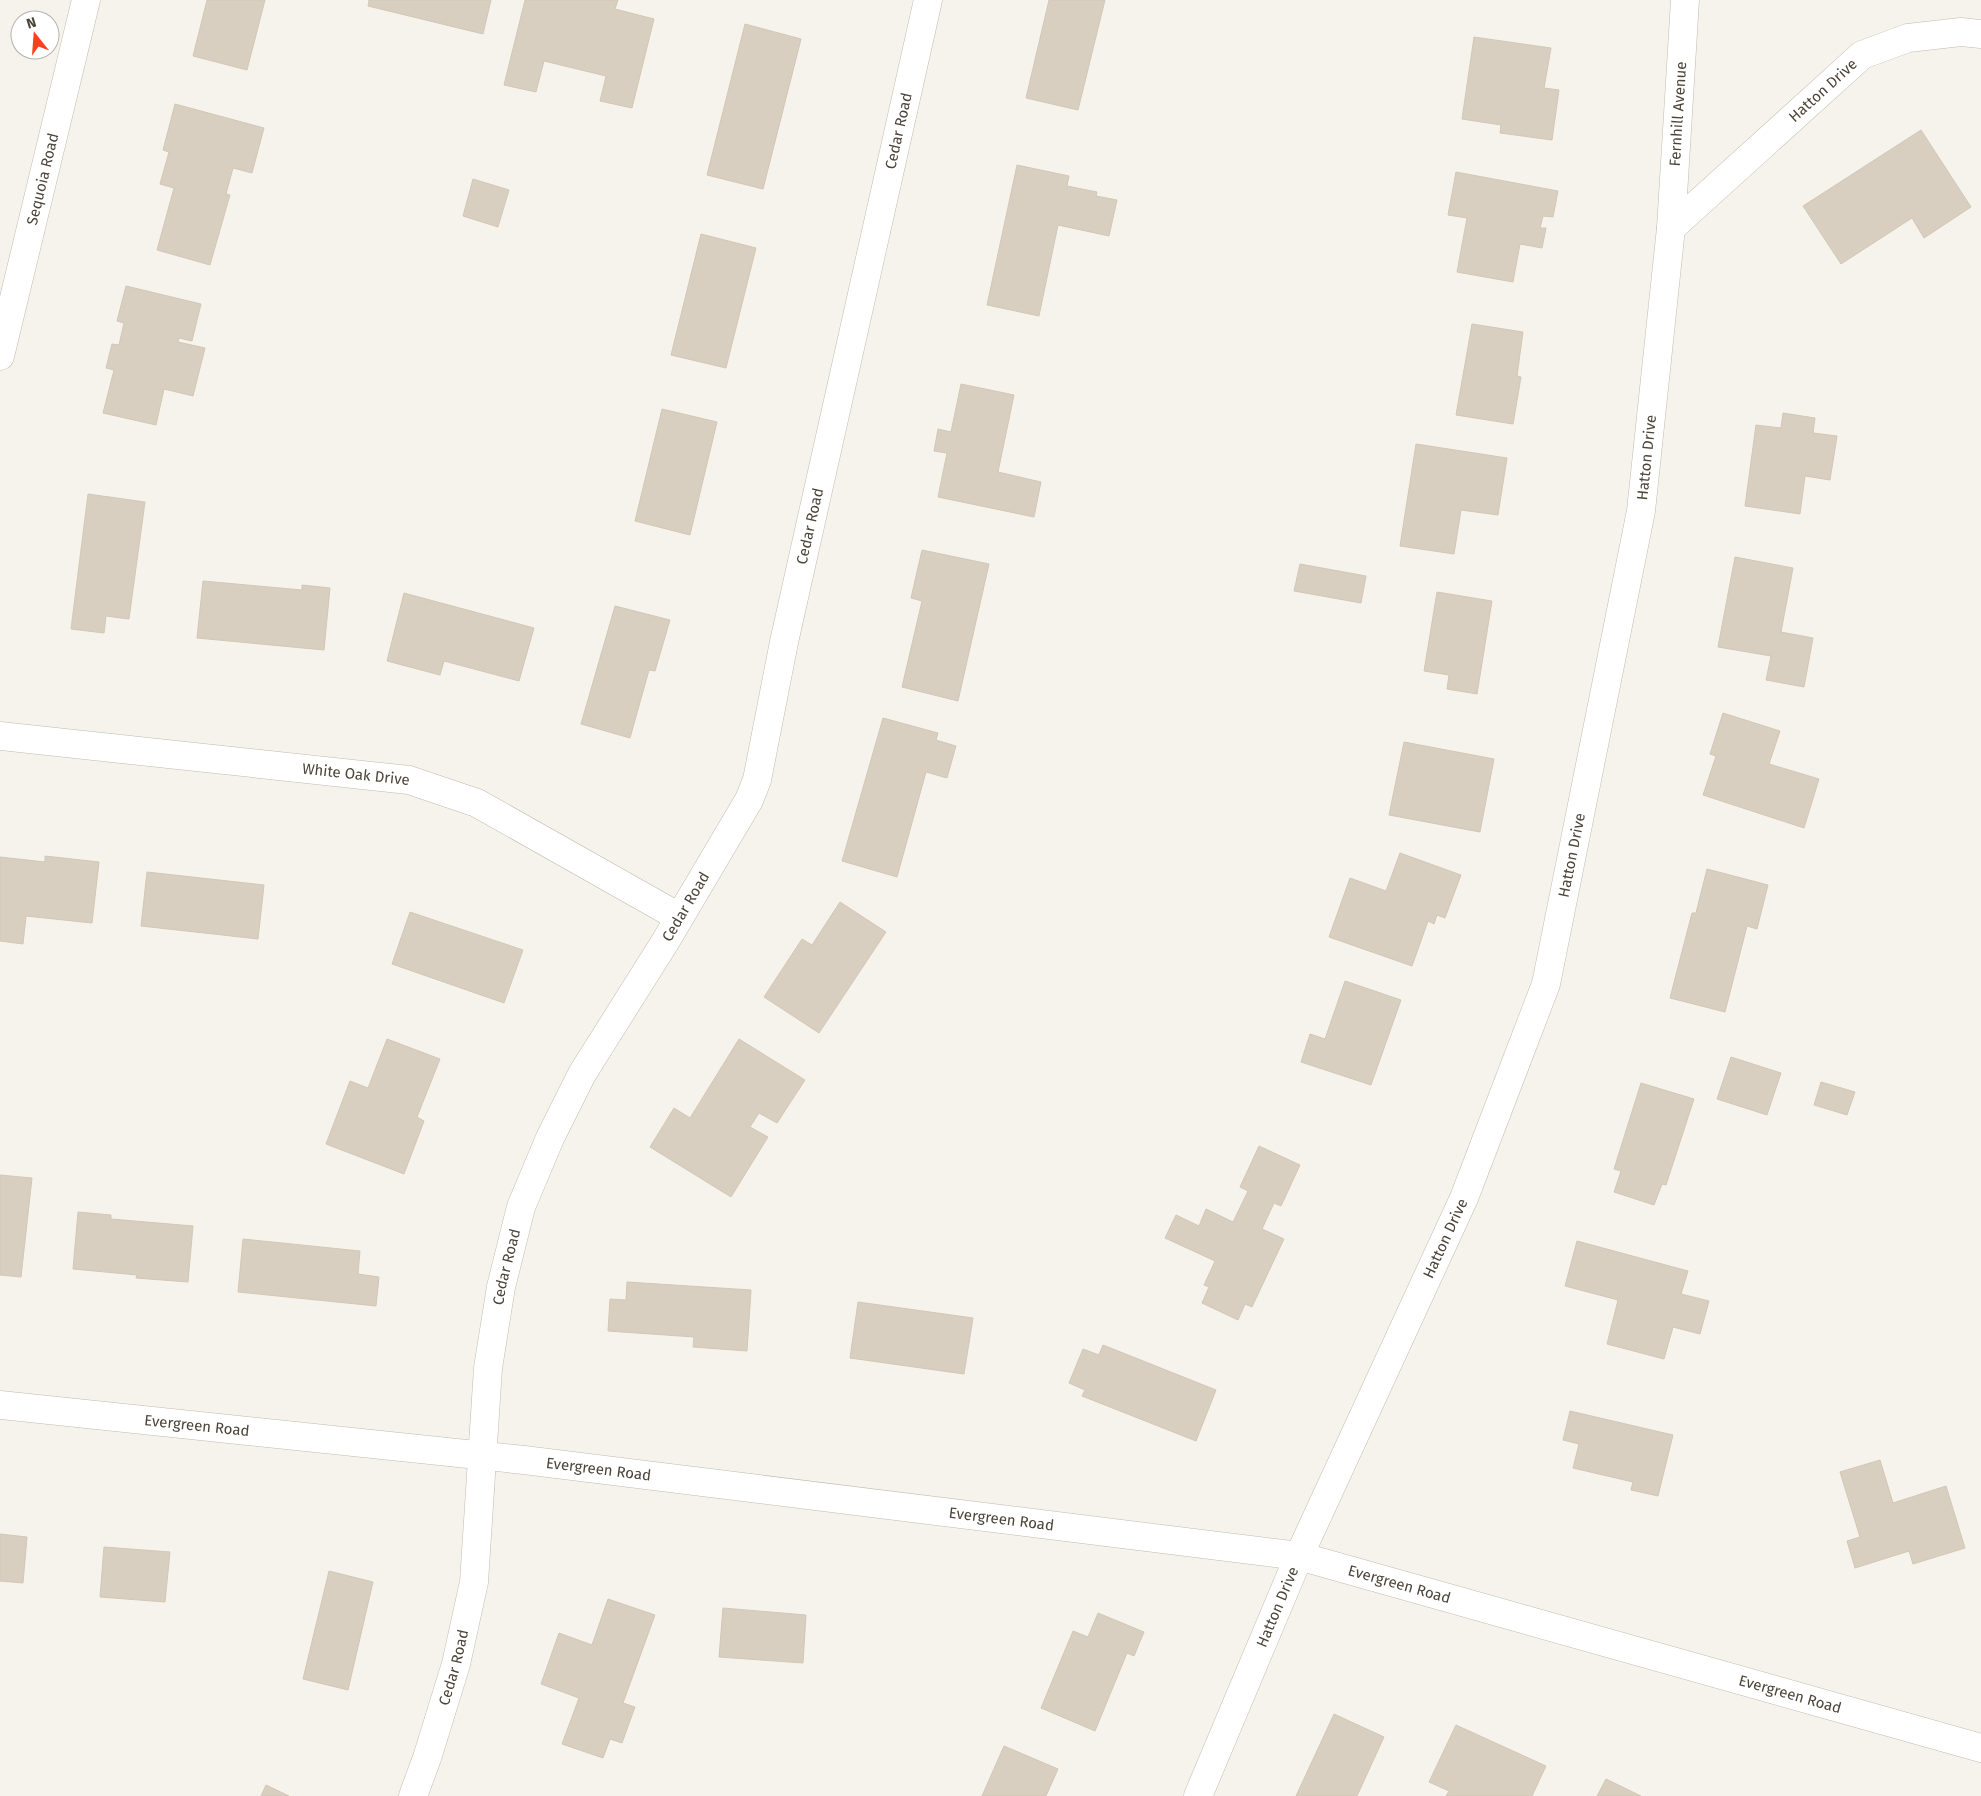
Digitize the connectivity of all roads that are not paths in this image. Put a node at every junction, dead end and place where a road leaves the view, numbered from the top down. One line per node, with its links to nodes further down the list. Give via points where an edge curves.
1 (86, 0): 6 (street, Sequoia Road)
2 (928, 0): 8 (street, Cedar Road, via 784,642 757,780 749,800)
3 (1685, 0): 5 (street, Fernhill Avenue)
4 (1981, 34): 5 (street, Hatton Drive, via 1961,32 1908,38 1862,55)
5 (1671, 228): 11 (street, Hatton Drive, via 1641,511 1546,984 1464,1198)
6 (0, 356)
7 (0, 736): 8 (street, White Oak Drive, via 409,780 477,803)
8 (679, 917): 10 (street, Cedar Road, via 582,1074 520,1207 501,1286 488,1368)
9 (0, 1405): 10 (street, Evergreen Road)
10 (482, 1455): 11 (street, Evergreen Road); 13 (street, Cedar Road, via 474,1582 456,1664)
11 (1299, 1556): 12 (street, Evergreen Road); 14 (street, Hatton Drive)
12 (1981, 1748)
13 (412, 1796)
14 (1198, 1796)

